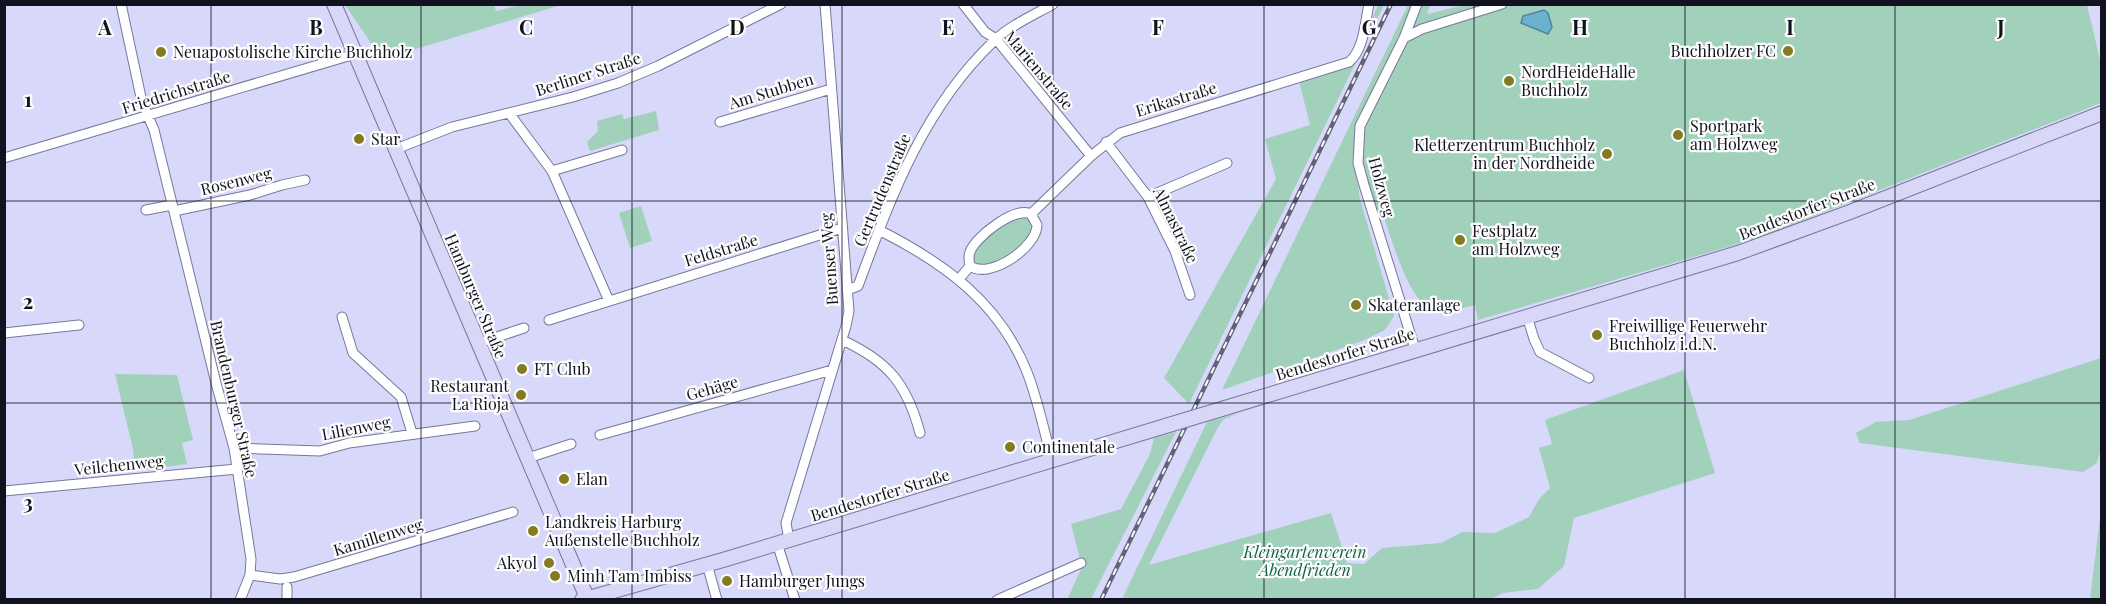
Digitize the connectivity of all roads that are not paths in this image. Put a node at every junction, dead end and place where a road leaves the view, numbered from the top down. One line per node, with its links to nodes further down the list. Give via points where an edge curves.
1 (120, 4): 16 (street, Brandenburger Straße)
2 (334, 4): 12 (street, Hamburger Straße)
3 (781, 4): 14 (street, Berliner Straße, via 618,83)
4 (825, 4): 13 (street, Buenser Weg)
5 (963, 4): 11 (street, Marienstraße, via 985,32)
6 (1053, 4): 11 (street, Gertrudenstraße)
7 (1369, 4): 18 (street, Erikastraße, via 1355,57 1349,62 1135,127)
8 (1417, 4): 10 (street, Holzweg)
9 (1502, 4): 10 (street)
10 (1404, 38): 45 (street, Holzweg, via 1360,126 1358,164)
11 (996, 39): 21 (street, Marienstraße); 31 (street, Gertrudenstraße, via 932,117 904,167)
12 (355, 54): 16 (street, Friedrichstraße); 19 (street, Hamburger Straße)
13 (831, 89): 17 (street, Am Stubben); 30 (street, Buenser Weg)
14 (509, 113): 19 (street, Berliner Straße, via 452,127); 24 (street)
15 (2102, 113): 37 (street, Bendestorfer Straße, via 1783,237)
16 (148, 116): 22 (street, Friedrichstraße); 27 (street, Brandenburger Straße)
17 (720, 122)
18 (1106, 142): 21 (street, Erikastraße); 26 (street, Almastraße)
19 (396, 149): 44 (street, Hamburger Straße)
20 (622, 150): 24 (street)
21 (1091, 156): 29 (street, Erikastraße)
22 (4, 158)
23 (1227, 163): 26 (street)
24 (552, 171): 36 (street)
25 (305, 180): 27 (street, Rosenweg, via 250,195)
26 (1148, 196): 35 (street, Almastraße, via 1175,251)
27 (173, 208): 28 (street); 53 (street, Brandenburger Straße)
28 (146, 210)
29 (1031, 214): 32 (street, Erikastraße, via 1020,212 993,227 970,251); 32 (street, via 1037,225 1036,236 1030,243 997,266 983,270)
30 (842, 228): 34 (street, Buenser Weg); 36 (street, Feldstraße)
31 (879, 230): 33 (street, via 918,250); 34 (street, Gertrudenstraße, via 858,286)
32 (970, 266): 33 (street, Erikastraße)
33 (959, 279): 55 (street, via 984,302 1027,372)
34 (847, 290): 43 (street, Buenser Weg, via 849,311)
35 (1190, 295)
36 (609, 301): 39 (street, Feldstraße)
37 (1527, 316): 45 (street, Bendestorfer Straße); 47 (street, via 1540,351)
38 (342, 317): 49 (street, Lilienweg, via 353,353 401,397)
39 (549, 320)
40 (79, 325): 42 (street)
41 (524, 328): 44 (street)
42 (4, 333)
43 (842, 340): 46 (street, Buenser Weg); 50 (street, via 876,359 895,377 907,396)
44 (479, 343): 54 (street, Hamburger Straße)
45 (1415, 349): 55 (street, Bendestorfer Straße, bridge)
46 (832, 370): 51 (street, Gehäge); 59 (street, Buenser Weg)
47 (1589, 378)
48 (475, 426): 49 (street, Lilienweg)
49 (411, 434): 53 (street, Lilienweg, via 320,451)
50 (920, 434)
51 (600, 435)
52 (571, 444): 54 (street)
53 (234, 448): 56 (street, Brandenburger Straße)
54 (528, 458): 64 (street, Hamburger Straße)
55 (1052, 460): 59 (street, Bendestorfer Straße)
56 (237, 468): 57 (street, Veilchenweg); 62 (street, Brandenburger Straße)
57 (4, 491)
58 (513, 512): 62 (street, Kamillenweg, via 294,577)
59 (783, 541): 61 (street, Bendestorfer Straße); 68 (street, Buenser Weg)
60 (1081, 563): 69 (street)
61 (707, 564): 64 (street, Bendestorfer Straße); 67 (street)
62 (250, 575): 65 (street, Brandenburger Straße)
63 (287, 587): 66 (street)
64 (586, 599)
65 (240, 600)
66 (287, 600)
67 (717, 600)
68 (795, 600)
69 (998, 600)

